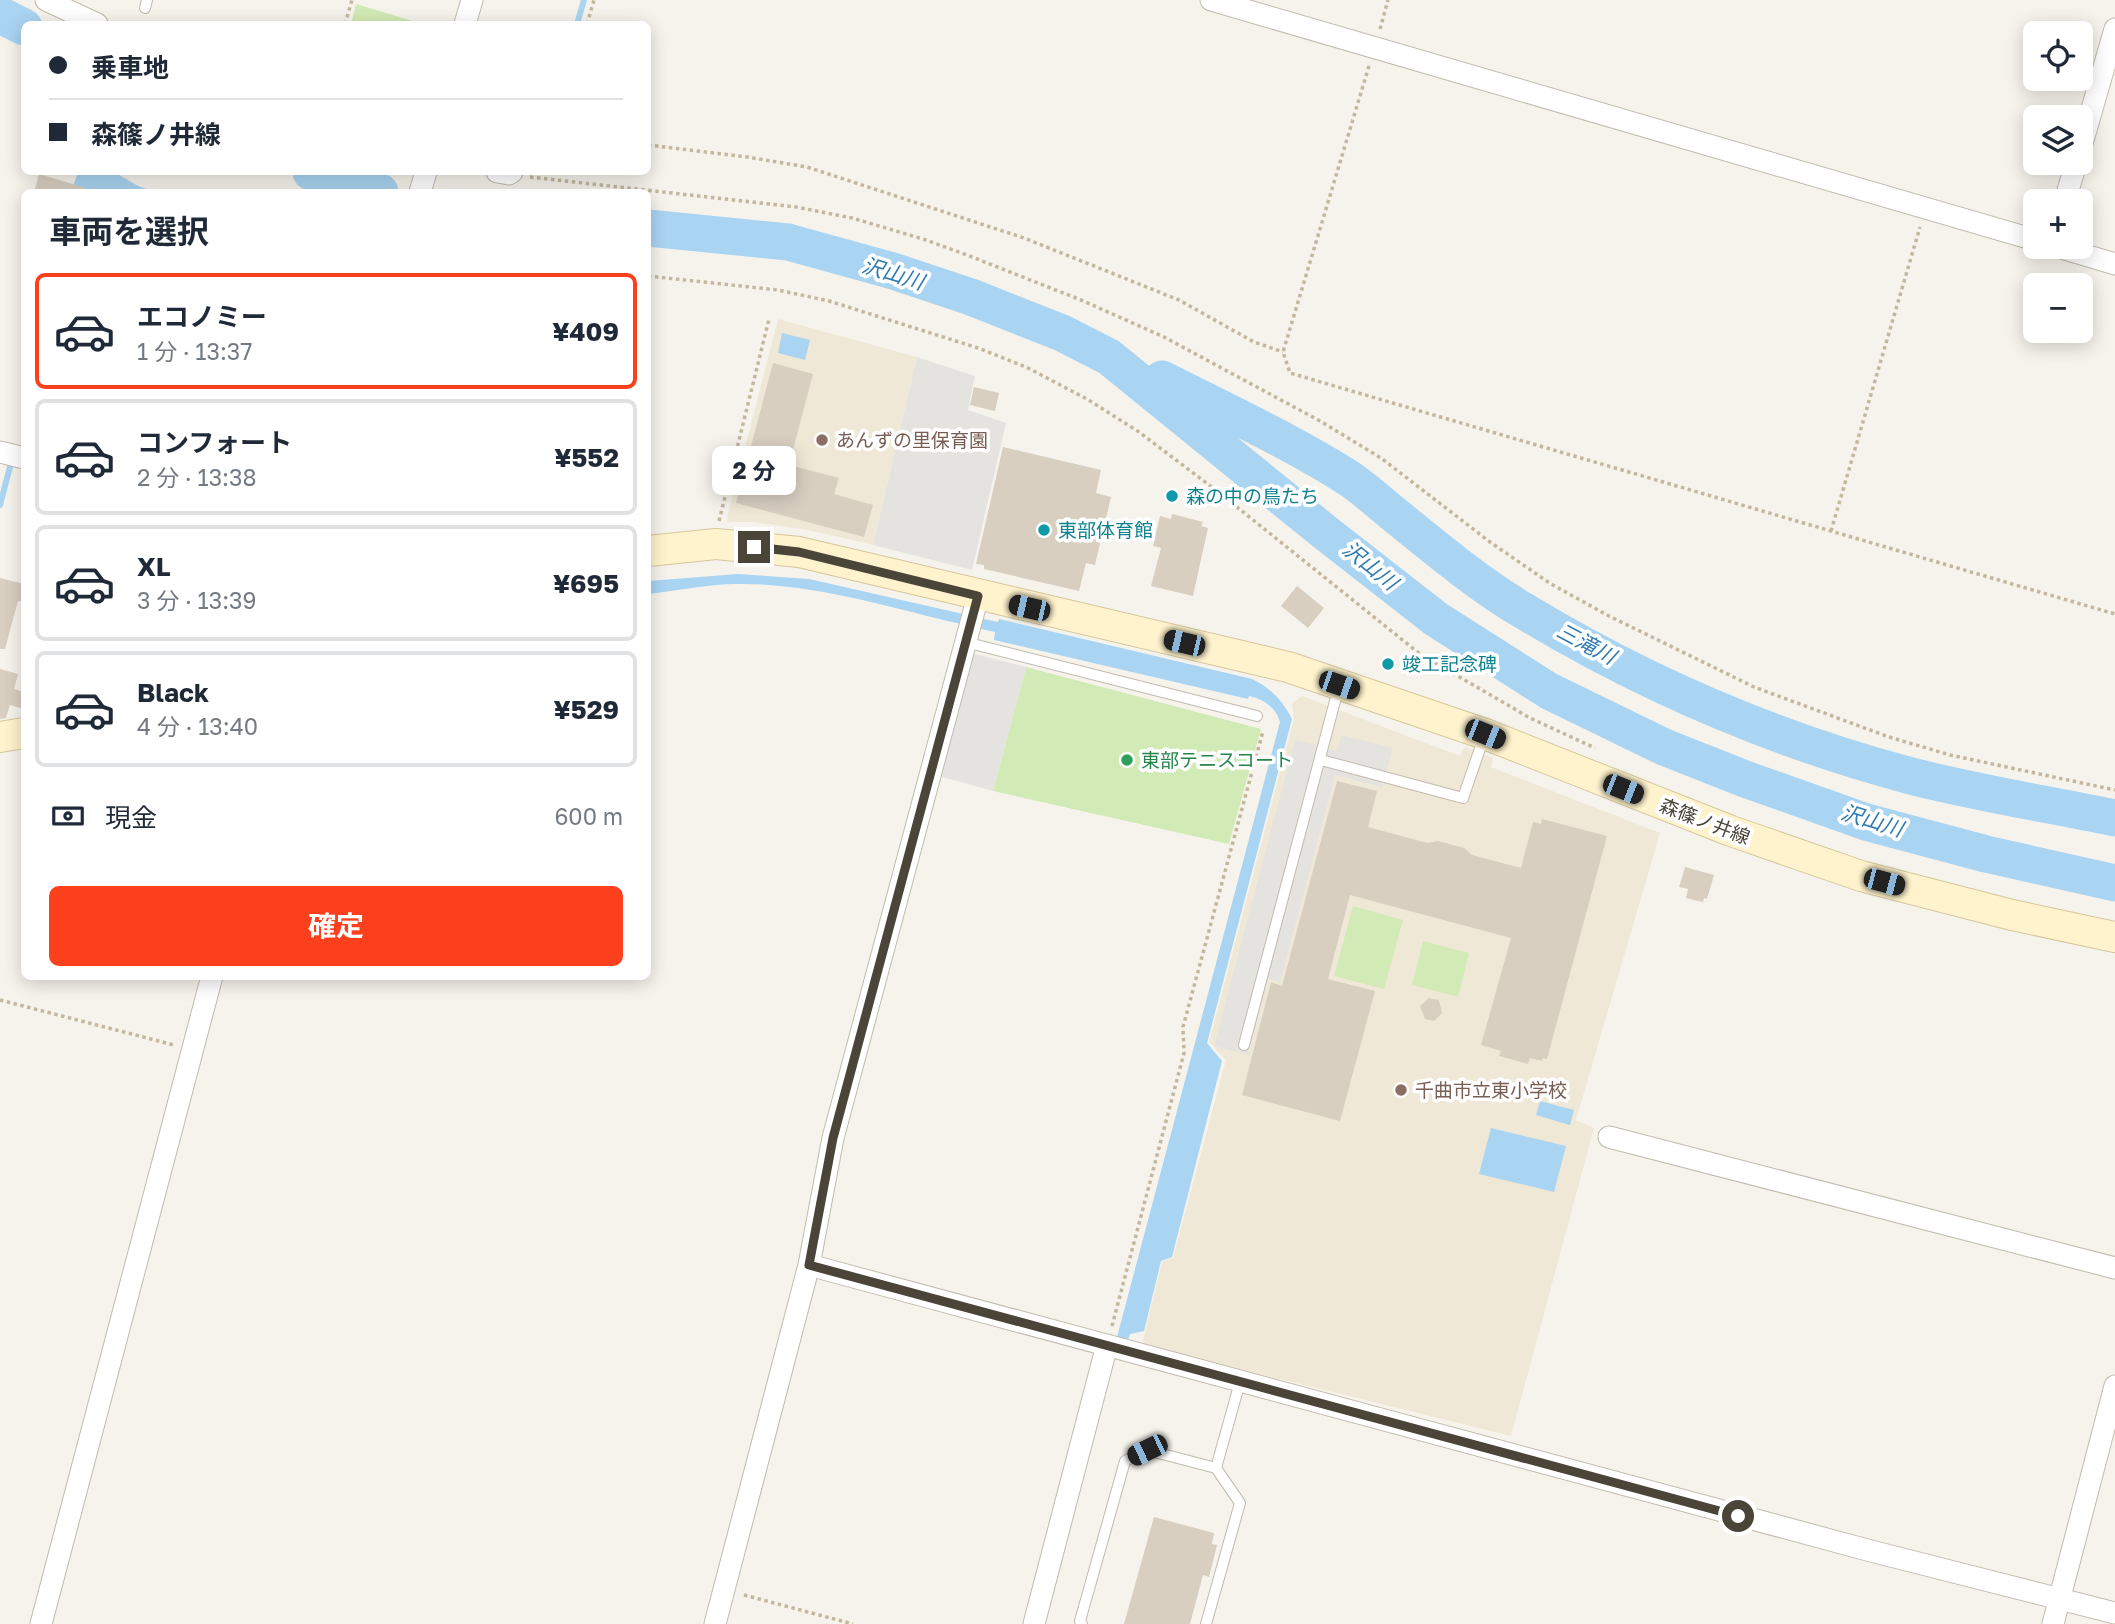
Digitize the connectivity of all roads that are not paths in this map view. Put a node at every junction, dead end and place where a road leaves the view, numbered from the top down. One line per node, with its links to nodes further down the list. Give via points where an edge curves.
1 (46, 0): 4 (street)
2 (472, 0): 5 (street)
3 (1211, 0): 8 (street)
4 (91, 21)
5 (466, 21)
6 (2115, 29): 7 (street)
7 (2093, 105)
8 (2023, 236)
9 (2093, 257): 10 (street)
10 (2115, 264)
11 (0, 452): 12 (street)
12 (21, 457)
13 (651, 551): 14 (main road, 森篠ノ井線, via 716,544 799,552)
14 (978, 596): 15 (street); 16 (main road, 森篠ノ井線, via 1288,667)
15 (965, 642): 17 (lane); 26 (street, via 833,1138)
16 (1339, 685): 19 (main road, 森篠ノ井線); 21 (lane)
17 (1257, 716)
18 (21, 734): 20 (main road)
19 (1485, 734): 21 (lane, via 1463,798); 22 (main road, 森篠ノ井線, via 1849,872)
20 (0, 737)
21 (1321, 760): 24 (lane)
22 (2115, 937)
23 (211, 980): 34 (street)
24 (1244, 1045)
25 (1609, 1137): 27 (street)
26 (809, 1265): 28 (street); 35 (street)
27 (2115, 1268)
28 (1107, 1345): 29 (street); 36 (street)
29 (1240, 1382): 31 (lane); 32 (street)
30 (2115, 1386): 32 (street)
31 (1216, 1468): 37 (lane, via 1147,1450 1125,1461); 38 (lane, via 1240,1503)
32 (2060, 1599): 33 (street); 39 (street)
33 (2115, 1613)
34 (41, 1624)
35 (715, 1624)
36 (1034, 1624)
37 (1082, 1624)
38 (1206, 1624)
39 (2053, 1624)

